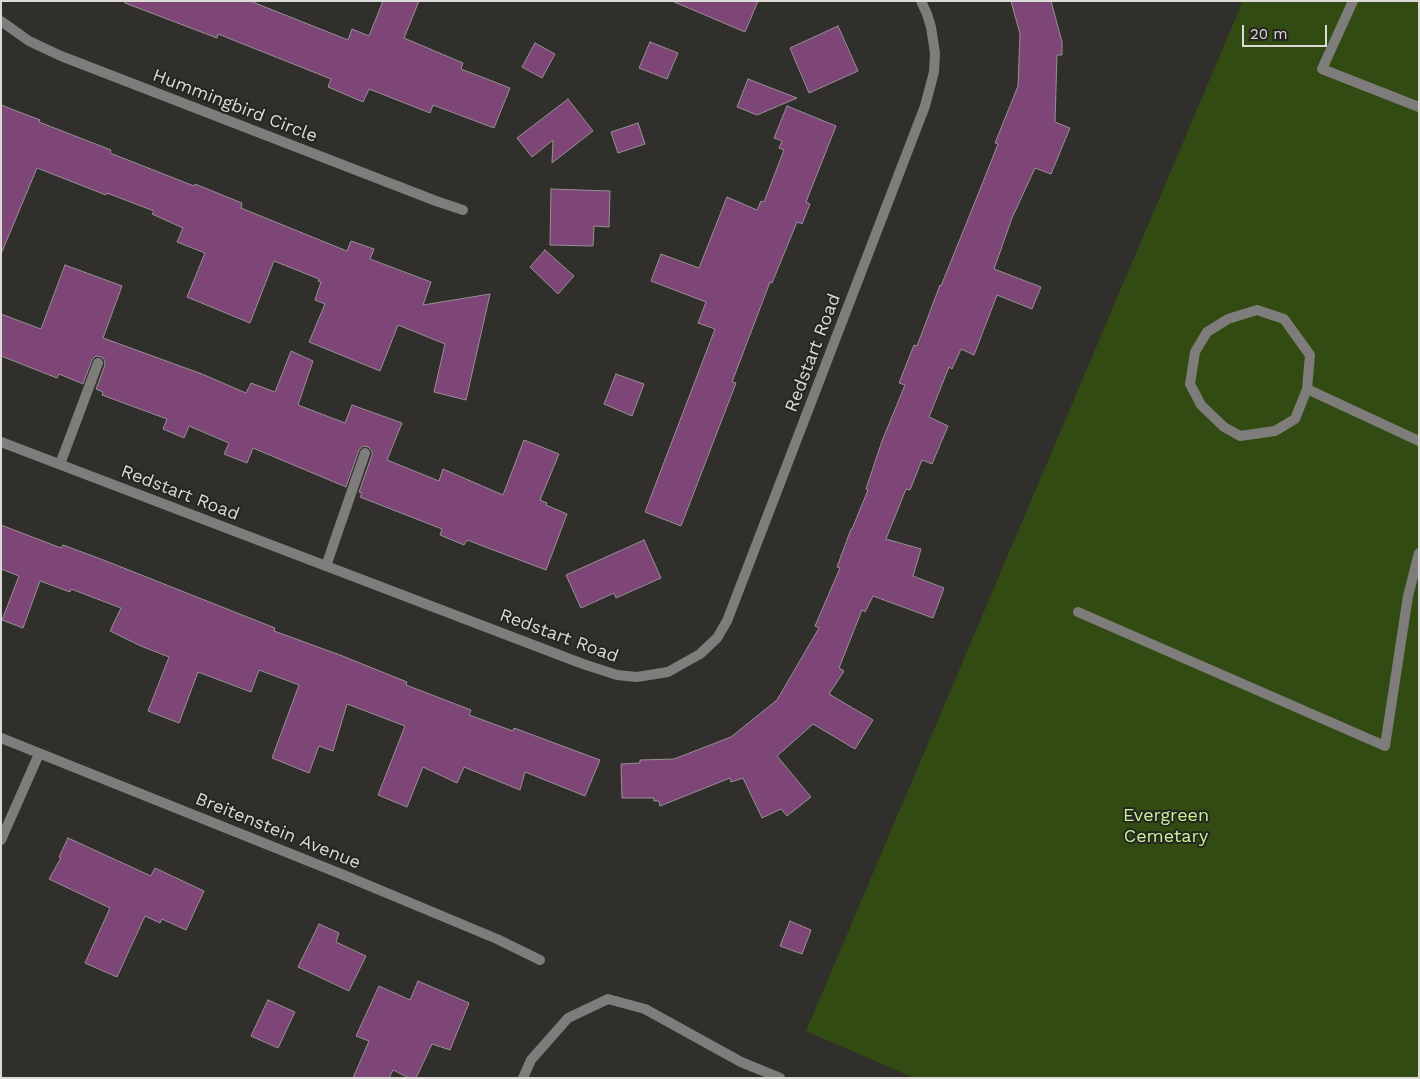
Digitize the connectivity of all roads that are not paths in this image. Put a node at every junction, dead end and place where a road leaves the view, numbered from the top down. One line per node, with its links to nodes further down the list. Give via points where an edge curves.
1 (921, 1): 13 (street, Redstart Road, via 928,14 935,52 934,72 925,106 726,621 716,638 700,654 668,672 637,677 617,675)
2 (1354, 1): 4 (street, via 1322,69)
3 (1, 21): 5 (street, Hummingbird Circle, via 29,42 61,56)
4 (1419, 107)
5 (463, 210)
6 (98, 363): 11 (street)
7 (1307, 389): 7 (street, via 1310,355 1284,319 1257,310 1228,319 1208,332 1195,352 1190,384 1201,405 1224,427 1240,436 1275,431 1295,419); 8 (street)
8 (1419, 441)
9 (1, 442): 11 (street, Redstart Road)
10 (365, 453): 13 (street)
11 (60, 464): 13 (street, Redstart Road)
12 (1419, 553): 14 (street, via 1408,596 1385,746)
13 (326, 566)
14 (1078, 612)
15 (1, 738): 16 (street, Breitenstein Avenue)
16 (39, 754): 17 (street); 18 (street, Breitenstein Avenue, via 346,876)
17 (1, 840)
18 (540, 960)
19 (523, 1078): 20 (street, via 531,1060 568,1018 608,999 645,1009 741,1062)
20 (780, 1078)

